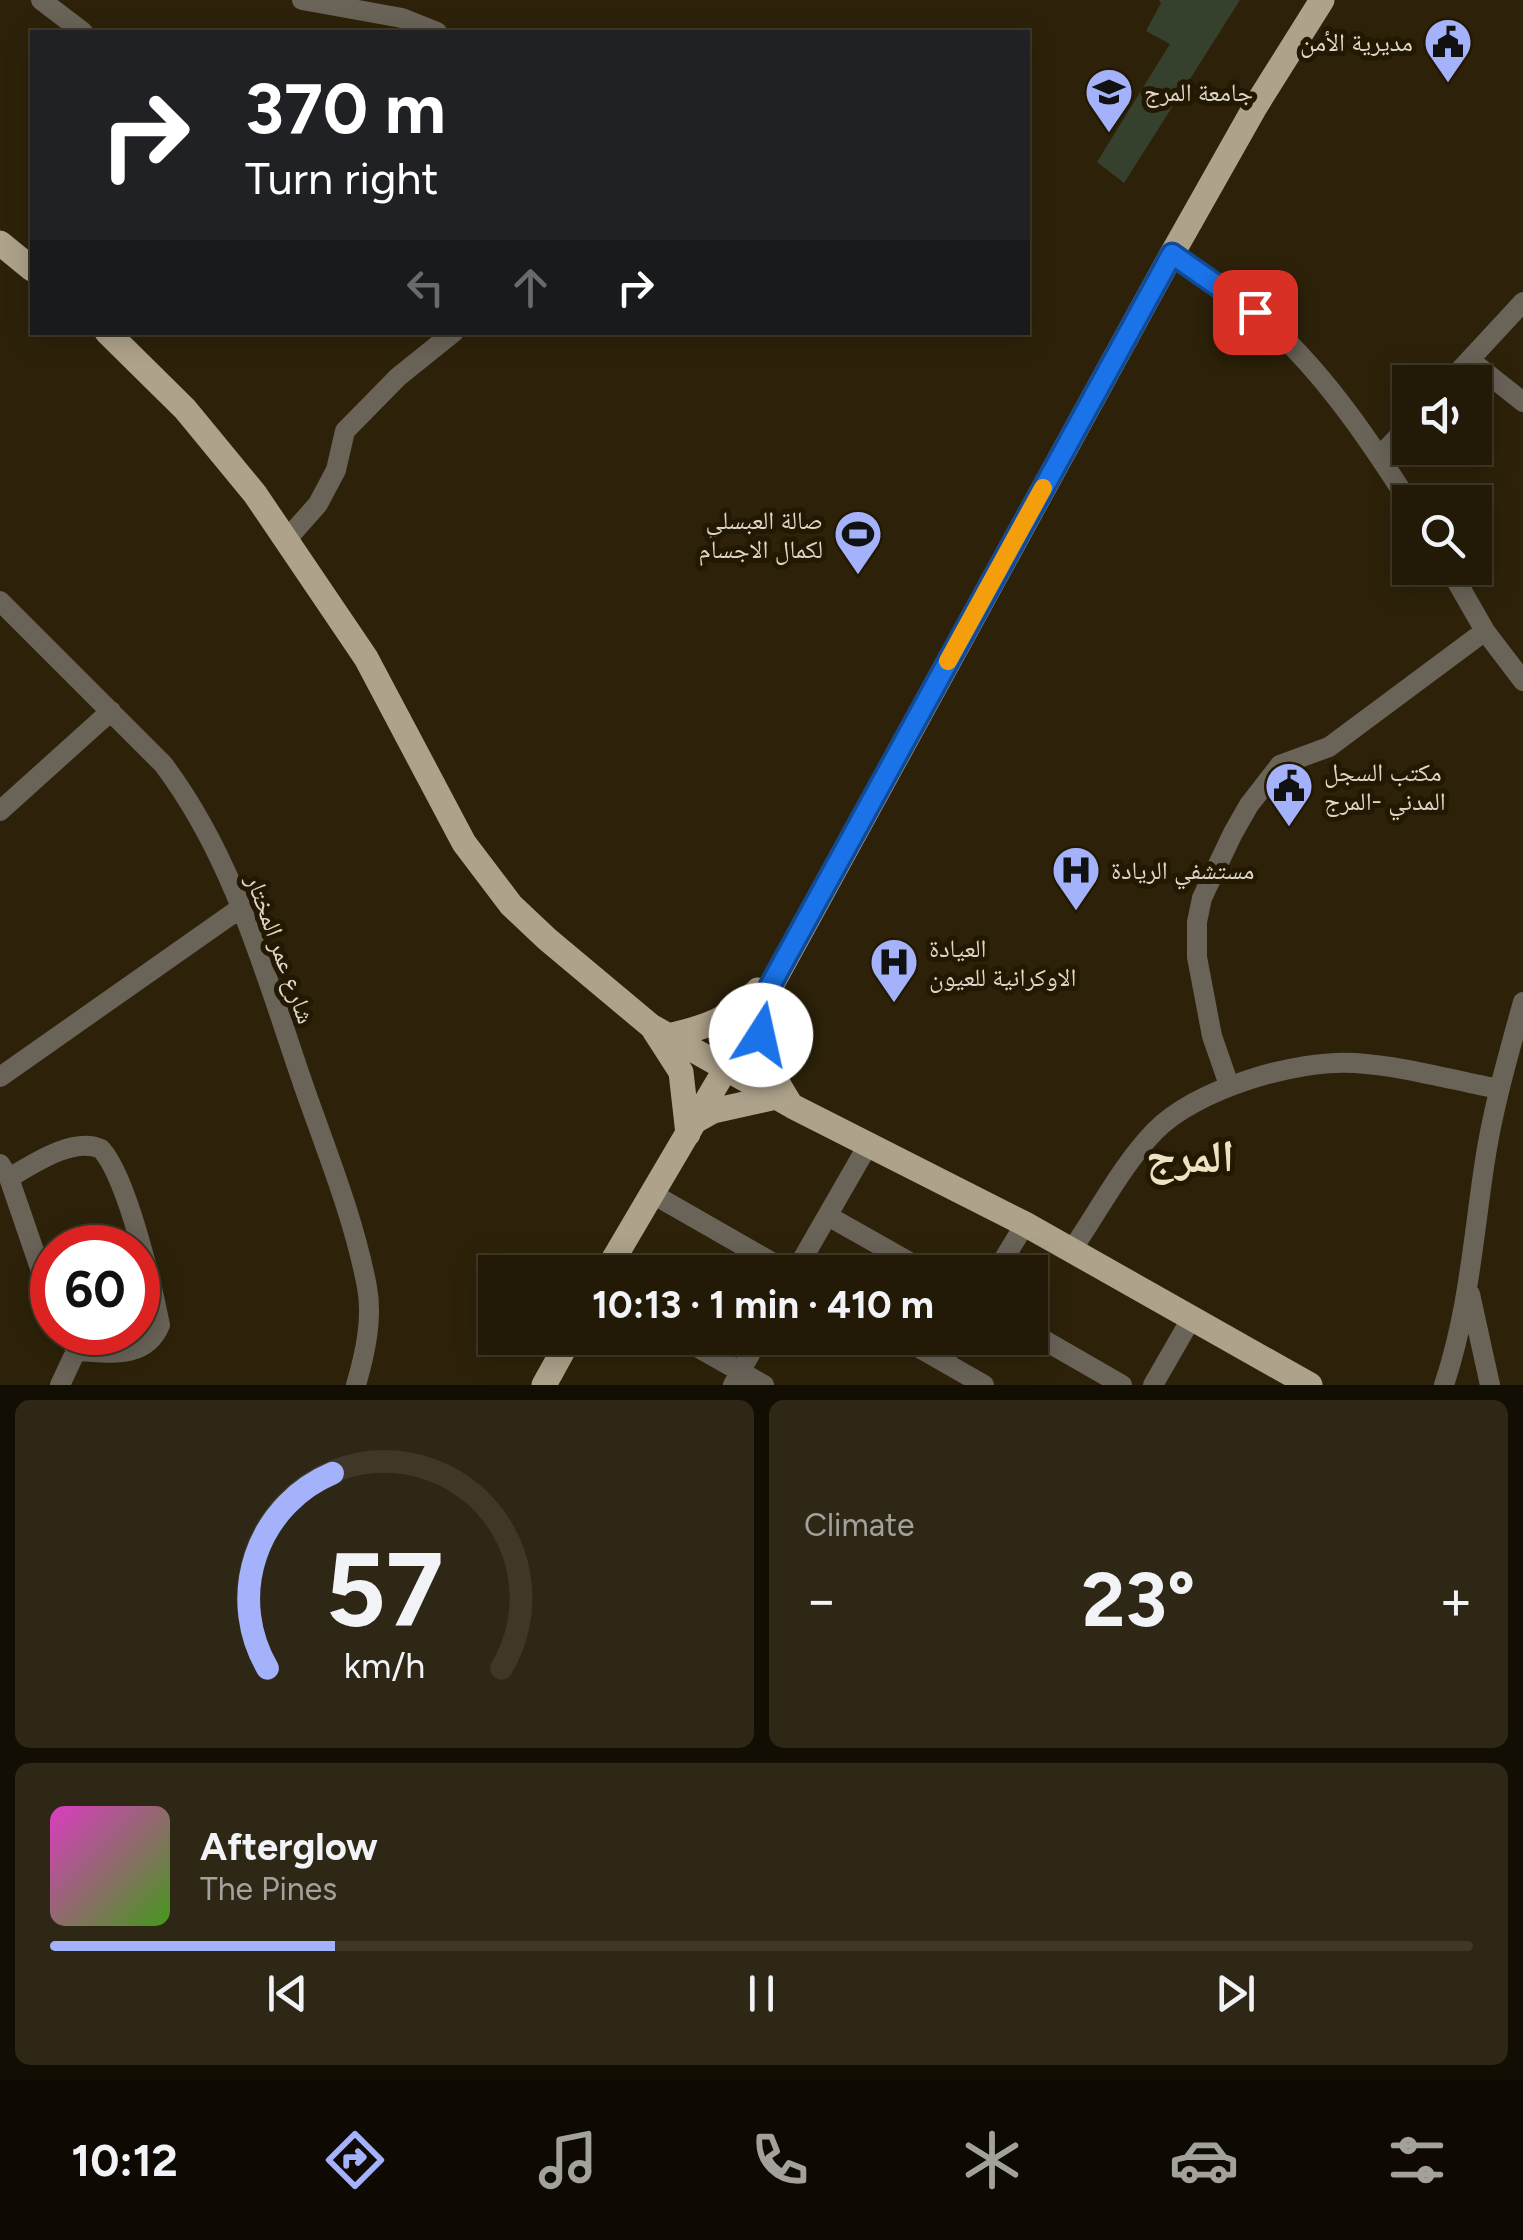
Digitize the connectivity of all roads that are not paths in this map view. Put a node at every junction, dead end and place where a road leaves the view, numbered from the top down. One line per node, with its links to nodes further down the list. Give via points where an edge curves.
1 (41, 0): 4 (street)
2 (302, 0): 5 (street)
3 (1322, 0): 7 (main road)
4 (81, 30)
5 (432, 30)
6 (0, 244): 8 (main road)
7 (1172, 254): 16 (street, via 1285,340); 26 (main road)
8 (30, 267)
9 (1523, 302): 12 (street)
10 (110, 335): 18 (main road, via 185,409)
11 (450, 335): 18 (street, via 344,431 336,470)
12 (1470, 360): 13 (street); 14 (street)
13 (1465, 365)
14 (1523, 402)
15 (1392, 443): 16 (street)
16 (1380, 456): 17 (street)
17 (1398, 485)
18 (287, 540): 28 (main road, via 366,658 482,871 547,940)
19 (1459, 585): 21 (street)
20 (0, 602): 23 (street, شارع عمر المختار)
21 (1486, 631): 22 (street); 31 (street, via 1329,747 1280,764 1241,819 1197,922 1196,957)
22 (1523, 681)
23 (111, 712): 24 (street); 25 (street, شارع عمر المختار, via 185,793)
24 (0, 812)
25 (242, 907): 30 (street); 60 (street, شارع عمر المختار, via 368,1290 367,1339)
26 (774, 978): 28 (main road, via 734,1014 708,1026); 29 (main road); 33 (main road, via 760,1026)
27 (1523, 1002): 32 (street)
28 (659, 1031): 29 (main road); 34 (main road, via 682,1072)
29 (726, 1068): 33 (main road); 34 (main road)
30 (0, 1078)
31 (1230, 1085): 32 (street, via 1354,1063); 42 (street, via 1151,1135)
32 (1500, 1089): 48 (street)
33 (784, 1102): 34 (main road, via 713,1111); 35 (main road)
34 (691, 1127): 37 (main road)
35 (868, 1145): 38 (street); 39 (main road)
36 (5, 1171): 40 (street, via 84,1145 101,1149 116,1171); 41 (street)
37 (651, 1193): 43 (main road); 44 (street)
38 (828, 1216): 45 (street); 46 (street)
39 (1025, 1224): 42 (main road); 47 (street)
40 (134, 1225)
41 (30, 1241)
42 (1071, 1251): 49 (main road)
43 (616, 1255)
44 (762, 1255)
45 (803, 1255)
46 (897, 1255)
47 (1006, 1255)
48 (1469, 1292): 67 (street); 68 (street)
49 (1190, 1319): 65 (street); 66 (main road)
50 (1048, 1342): 64 (street)
51 (68, 1355): 59 (street)
52 (561, 1355): 61 (main road)
53 (704, 1355): 58 (street)
54 (749, 1355): 58 (street)
55 (933, 1355): 57 (street)
56 (947, 1355): 57 (street)
57 (944, 1361): 63 (street)
58 (736, 1378): 62 (street)
59 (60, 1385)
60 (356, 1385)
61 (544, 1385)
62 (764, 1385)
63 (984, 1385)
64 (1122, 1385)
65 (1153, 1385)
66 (1310, 1385)
67 (1444, 1385)
68 (1490, 1385)

